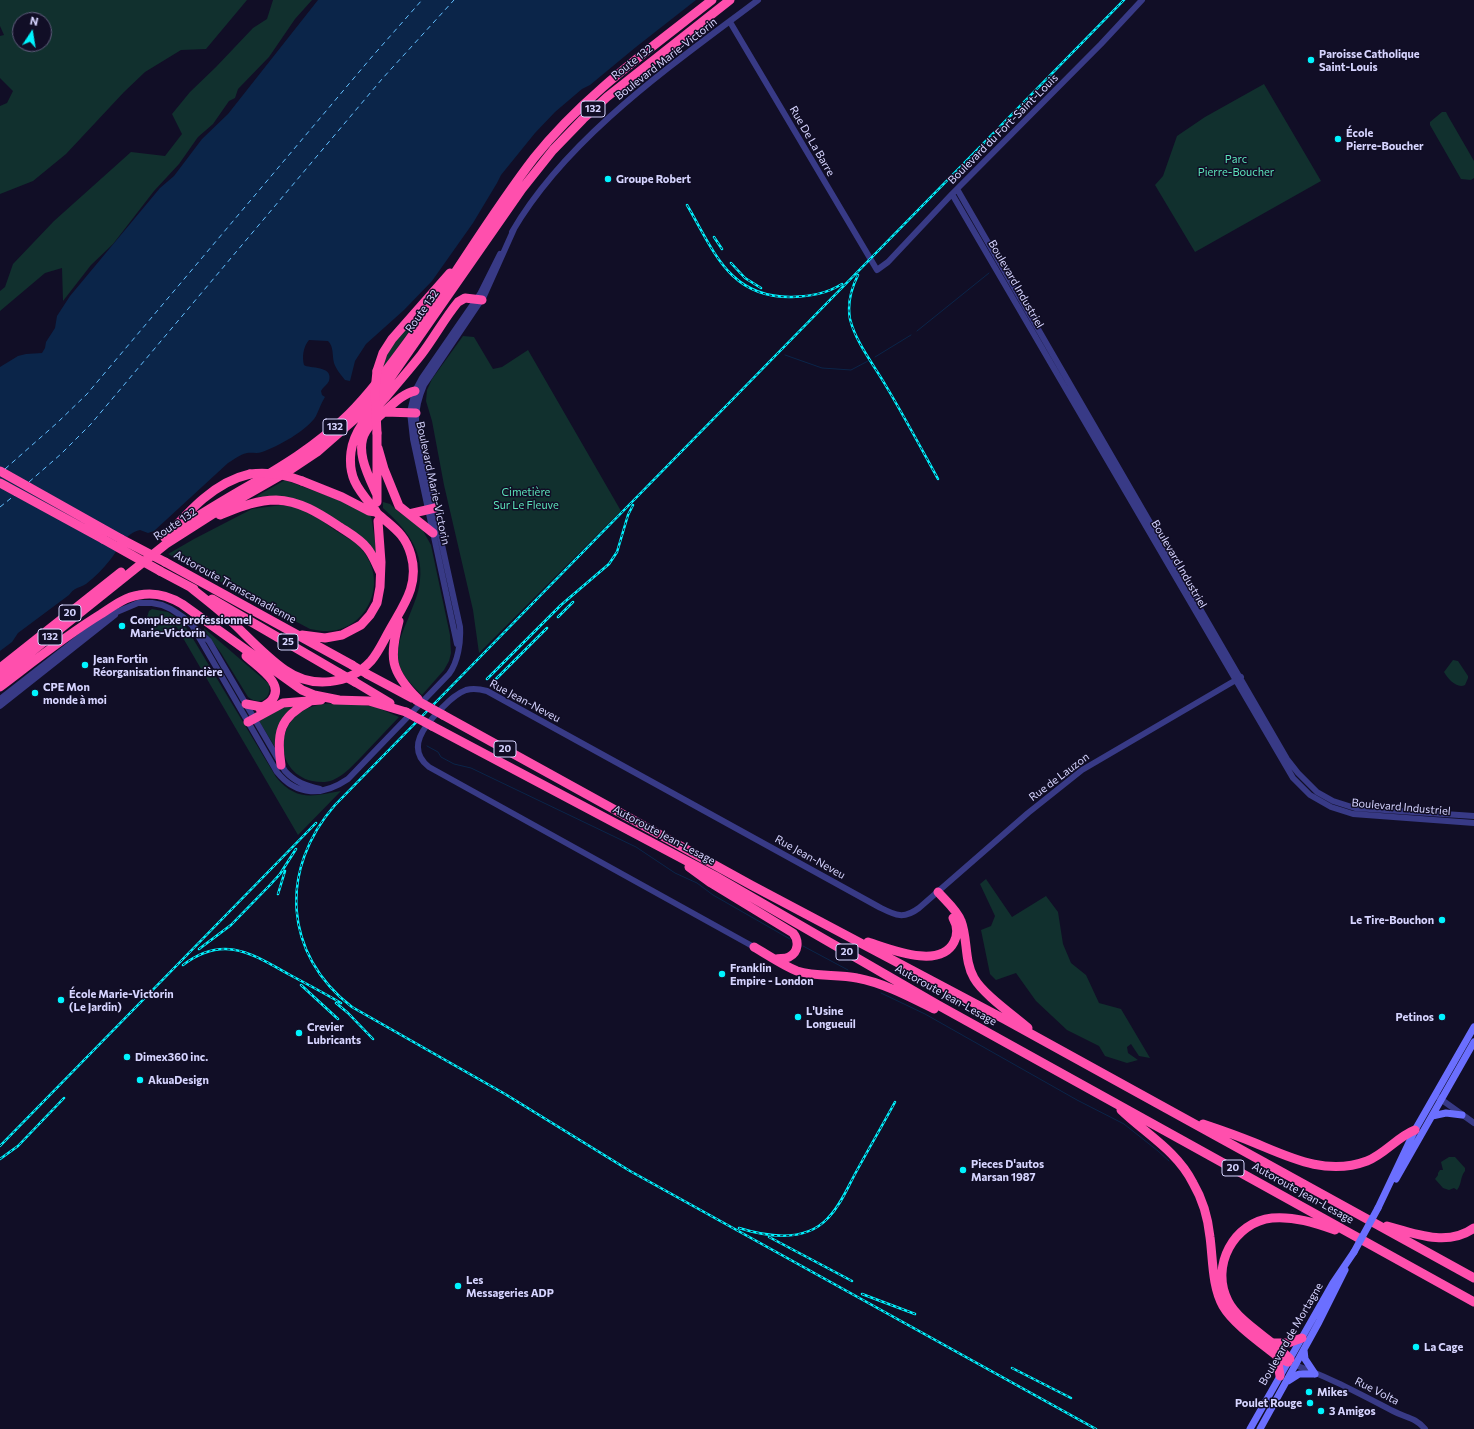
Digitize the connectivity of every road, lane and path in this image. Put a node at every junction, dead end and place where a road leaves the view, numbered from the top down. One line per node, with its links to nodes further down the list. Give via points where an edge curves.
1 (712, 0): 9 (highway, Route 132 / 132, via 614,78 570,118 534,159)
2 (730, 0): 8 (highway, Route 132 / 132, via 615,90 575,126 529,179)
3 (758, 0): 5 (street, Boulevard Marie-Victorin)
4 (1142, 0): 6 (street, Boulevard du Fort-Saint-Louis)
5 (730, 22): 12 (street, Rue De La Barre); 15 (street, Boulevard Marie-Victorin, via 648,84 602,125 557,171 514,229)
6 (957, 188): 7 (street, Boulevard du Fort-Saint-Louis); 10 (street, Boulevard Industriel)
7 (952, 194): 11 (street, Boulevard Industriel); 12 (street, Boulevard du Fort-Saint-Louis, via 894,256)
8 (483, 245): 23 (highway); 29 (highway, Route 132 / 132, via 374,399 331,441)
9 (468, 253): 28 (highway, bridge, via 392,339 383,353 377,371 375,391); 38 (highway, Route 132 / 132, via 388,369 343,419 296,457)
10 (999, 260): 11 (street); 13 (street, Boulevard Industriel)
11 (992, 264): 14 (street, Boulevard Industriel)
12 (877, 270)
13 (1007, 275): 14 (street); 16 (street, Boulevard Industriel)
14 (1001, 279): 17 (street, Boulevard Industriel)
15 (475, 301): 23 (highway, via 464,299 458,302 422,354); 25 (street, Boulevard Marie-Victorin); 27 (street, Boulevard Marie-Victorin, via 424,385)
16 (1026, 308): 17 (street); 18 (street, Boulevard Industriel)
17 (1020, 311): 19 (street, Boulevard Industriel)
18 (1046, 342): 19 (street); 20 (street, Boulevard Industriel)
19 (1040, 345): 21 (street, Boulevard Industriel)
20 (1060, 365): 21 (street); 22 (street, Boulevard Industriel)
21 (1053, 368): 24 (street, Boulevard Industriel)
22 (1068, 379): 24 (street); 32 (street, Boulevard Industriel)
23 (400, 380): 36 (highway, via 363,423 352,447 351,466 354,479)
24 (1062, 382): 32 (street, Boulevard Industriel)
25 (415, 391): 26 (highway, via 409,392); 27 (street, Boulevard Marie-Victorin)
26 (385, 412): 27 (highway); 28 (highway, via 367,429 361,445 377,499)
27 (413, 412): 33 (street, Boulevard Marie-Victorin, via 413,439)
28 (378, 448): 34 (highway, via 398,503)
29 (290, 470): 35 (highway); 50 (highway, Route 132 / 132, via 179,535)
30 (0, 471): 39 (highway, Autoroute Transcanadienne / 25, bridge)
31 (0, 483): 39 (highway, Autoroute Transcanadienne / 25, bridge)
32 (1135, 502): 48 (street, Boulevard Industriel)
33 (431, 509): 34 (highway); 37 (street, Boulevard Marie-Victorin); 47 (street, Boulevard Marie-Victorin, via 460,624)
34 (409, 514): 37 (highway)
35 (216, 516): 40 (highway, via 265,501 300,505 362,542); 53 (highway, via 154,560)
36 (377, 516): 38 (highway, bridge, via 342,497 302,481 277,474 250,474 229,481 213,491); 40 (highway); 43 (highway, via 400,533 411,555 414,568 413,584)
37 (433, 533): 47 (street, Boulevard Marie-Victorin)
38 (165, 538): 49 (highway, 20)
39 (163, 566): 41 (highway, Autoroute Transcanadienne / 25); 45 (highway, Autoroute Transcanadienne / 25)
40 (380, 572): 45 (highway, via 377,603 361,625 347,634 334,637 321,638)
41 (190, 587): 43 (highway, via 231,620 283,669 314,682 338,680 362,669 377,654); 62 (highway, Autoroute Transcanadienne / 25, bridge)
42 (119, 611): 44 (street, Boulevard Marie-Victorin, via 138,604 159,604 177,612); 55 (street, Boulevard Marie-Victorin, via 94,625); 60 (street, Boulevard Marie-Victorin)
43 (402, 612): 58 (highway, via 393,643 394,662 401,680)
44 (194, 627): 59 (street, Boulevard Marie-Victorin, via 206,637); 63 (street, Boulevard Marie-Victorin)
45 (294, 633): 58 (highway, Autoroute Transcanadienne / 25, bridge)
46 (224, 634): 54 (highway, via 172,598 156,594 138,595 124,600 58,642); 57 (highway, via 302,690 314,696); 61 (highway, via 273,682 274,696)
47 (458, 648): 68 (street, Boulevard Marie-Victorin, via 455,664 449,674 383,744 348,778 336,786)
48 (1223, 653): 51 (street, Boulevard Industriel); 52 (street, Boulevard Industriel)
49 (0, 668)
50 (0, 677)
51 (1241, 677): 52 (street, Rue de Lauzon); 64 (street, Boulevard Industriel)
52 (1235, 680): 64 (street, Boulevard Industriel); 76 (street, Rue de Lauzon, via 1082,770 1028,813)
53 (0, 682)
54 (0, 687)
55 (0, 698)
56 (312, 700): 57 (highway); 63 (highway, via 283,703); 67 (highway, via 293,712 283,725 278,742)
57 (339, 700): 62 (highway, via 369,701)
58 (418, 701): 78 (highway, Autoroute Jean-Lesage / 20, bridge)
59 (246, 704): 61 (highway); 63 (street, Boulevard Marie-Victorin)
60 (0, 706)
61 (262, 707): 63 (highway)
62 (406, 712): 65 (highway, Autoroute Jean-Lesage / 25, bridge)
63 (250, 718): 67 (street, Boulevard Marie-Victorin); 68 (street, Boulevard Marie-Victorin, via 276,770 285,781 307,792)
64 (1261, 718): 66 (street, Boulevard Industriel)
65 (432, 726): 75 (highway, Autoroute Jean-Lesage / 20)
66 (1276, 745): 69 (street, Boulevard Industriel, via 1317,792 1333,801); 71 (street, Boulevard Industriel, via 1293,778 1310,795 1331,807)
67 (281, 765): 68 (street, Boulevard Marie-Victorin, via 289,776 298,782)
68 (323, 789)
69 (1362, 808): 70 (street, Boulevard Industriel); 71 (street)
70 (1411, 812): 72 (street, Boulevard Industriel); 73 (street)
71 (1361, 815): 73 (street, Boulevard Industriel)
72 (1474, 816)
73 (1410, 819): 74 (street, Boulevard Industriel)
74 (1474, 823)
75 (669, 852): 80 (highway, via 711,883 793,933 797,941 795,952 788,957); 82 (highway, Autoroute Jean-Lesage / 20, via 750,895)
76 (936, 894): 77 (street, Rue de Lauzon, via 915,911); 78 (highway, via 957,928 954,943 942,954 908,954); 83 (highway, via 960,919 970,969 976,982)
77 (905, 915): 79 (street, Rue Jean-Neveu, via 896,915 879,907 487,691 470,689 458,694 423,730 419,753 433,770)
78 (843, 934): 83 (highway, Autoroute Jean-Lesage / 20)
79 (754, 947): 80 (highway)
80 (776, 959): 82 (highway, via 803,972 873,982)
81 (1474, 1027): 85 (main road, Boulevard de Mortagne)
82 (979, 1028): 86 (highway, Autoroute Jean-Lesage / 20)
83 (1041, 1040): 89 (highway, Autoroute Jean-Lesage / 20)
84 (1474, 1042): 85 (main road, Boulevard de Mortagne)
85 (1438, 1097): 87 (street); 88 (main road, Boulevard de Mortagne); 91 (main road, Boulevard de Mortagne)
86 (1111, 1101): 95 (highway, Autoroute Jean-Lesage / 20); 102 (highway, via 1136,1125 1166,1148 1190,1177 1206,1216 1215,1282 1221,1301 1237,1322)
87 (1462, 1114): 88 (main road, via 1446,1113); 90 (street)
88 (1432, 1116): 92 (main road, Boulevard de Mortagne)
89 (1183, 1118): 91 (highway, via 1230,1133 1302,1162 1332,1167 1369,1161); 93 (highway, Autoroute Jean-Lesage / 20)
90 (1474, 1123)
91 (1415, 1130): 92 (main road, Boulevard de Mortagne)
92 (1378, 1208): 96 (main road, Boulevard de Mortagne, bridge)
93 (1369, 1220): 94 (highway, via 1413,1234 1442,1238 1458,1236); 97 (highway, Autoroute Jean-Lesage / 20)
94 (1474, 1228)
95 (1354, 1236): 98 (highway, Autoroute Jean-Lesage / 20); 100 (highway, via 1308,1221 1277,1217 1252,1224 1240,1232 1232,1242 1224,1256 1222,1270 1226,1296 1237,1313)
96 (1354, 1252): 99 (main road, Boulevard de Mortagne, via 1337,1276); 101 (main road, Boulevard de Mortagne)
97 (1474, 1278)
98 (1474, 1302)
99 (1302, 1338): 100 (highway, via 1288,1343); 103 (main road, Boulevard de Mortagne)
100 (1274, 1343): 103 (highway)
101 (1304, 1350): 103 (main road, Boulevard de Mortagne); 104 (main road, via 1306,1359)
102 (1277, 1356): 103 (highway); 105 (highway)
103 (1291, 1362): 104 (street, Rue Volta); 105 (main road, Boulevard de Mortagne)
104 (1316, 1374): 105 (main road, via 1299,1374); 108 (street, Rue Volta, via 1419,1422)
105 (1283, 1379): 106 (main road, Boulevard de Mortagne); 107 (main road, Boulevard de Mortagne)
106 (1250, 1429)
107 (1260, 1429)
108 (1425, 1429)

